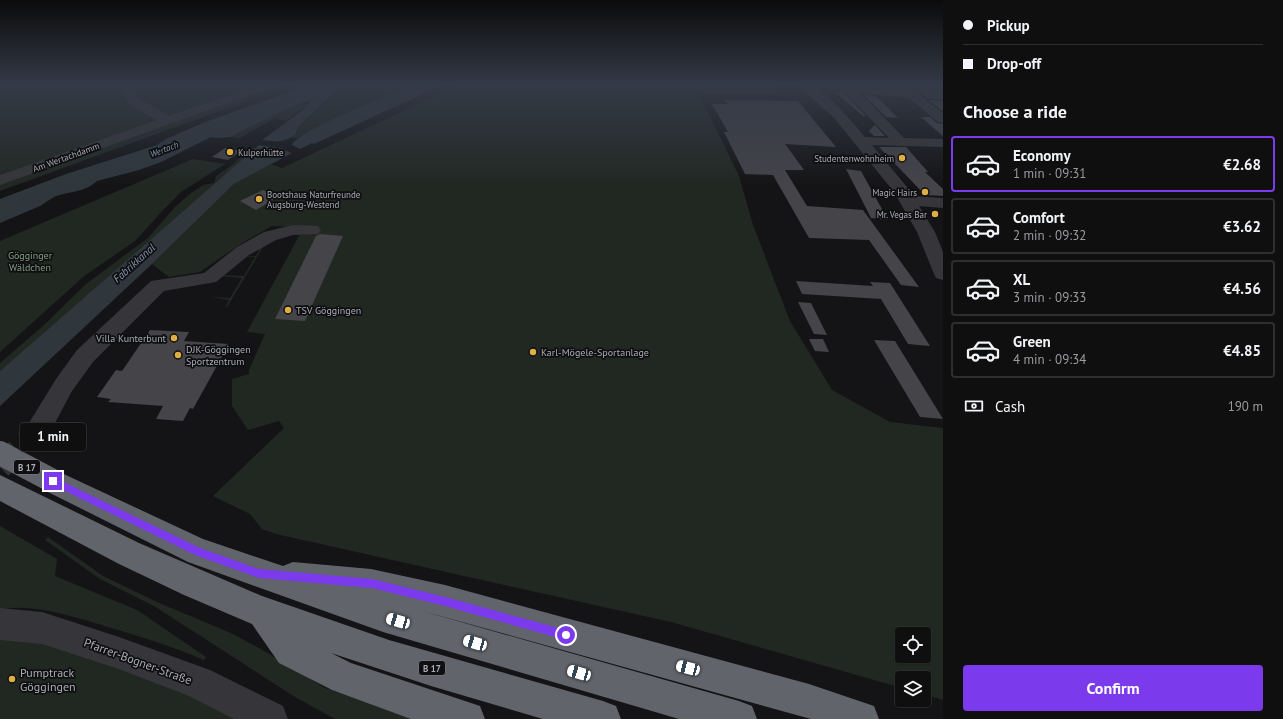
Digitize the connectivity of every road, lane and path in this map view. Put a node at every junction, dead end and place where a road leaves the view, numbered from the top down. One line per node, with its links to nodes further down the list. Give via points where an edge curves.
1 (164, 119): 5 (street)
2 (171, 119): 5 (street, Am Wertachdamm)
3 (842, 119): 6 (street)
4 (879, 119): 7 (street)
5 (167, 120): 9 (street, Am Wertachdamm)
6 (862, 141): 7 (street); 10 (street)
7 (900, 142): 8 (street)
8 (943, 143)
9 (0, 180)
10 (908, 201): 11 (street); 13 (street, via 926,232)
11 (943, 203)
12 (312, 230): 14 (street, via 293,230 270,236 243,251 209,278 158,285 85,356)
13 (943, 274)
14 (33, 436)
15 (0, 453): 17 (highway, B 17, bridge, via 192,549)
16 (0, 487): 18 (highway, B 17, via 170,573)
17 (259, 573): 23 (highway, B 17, via 383,616); 24 (highway, via 372,584 445,601 809,702)
18 (263, 612): 21 (highway, via 291,650 324,668 409,702); 22 (highway, B 17, via 370,650)
19 (0, 624): 20 (street, Pfarrer-Bogner-Straße, via 42,628 119,653 198,682)
20 (270, 719)
21 (467, 719)
22 (604, 719)
23 (739, 719)
24 (861, 719)

